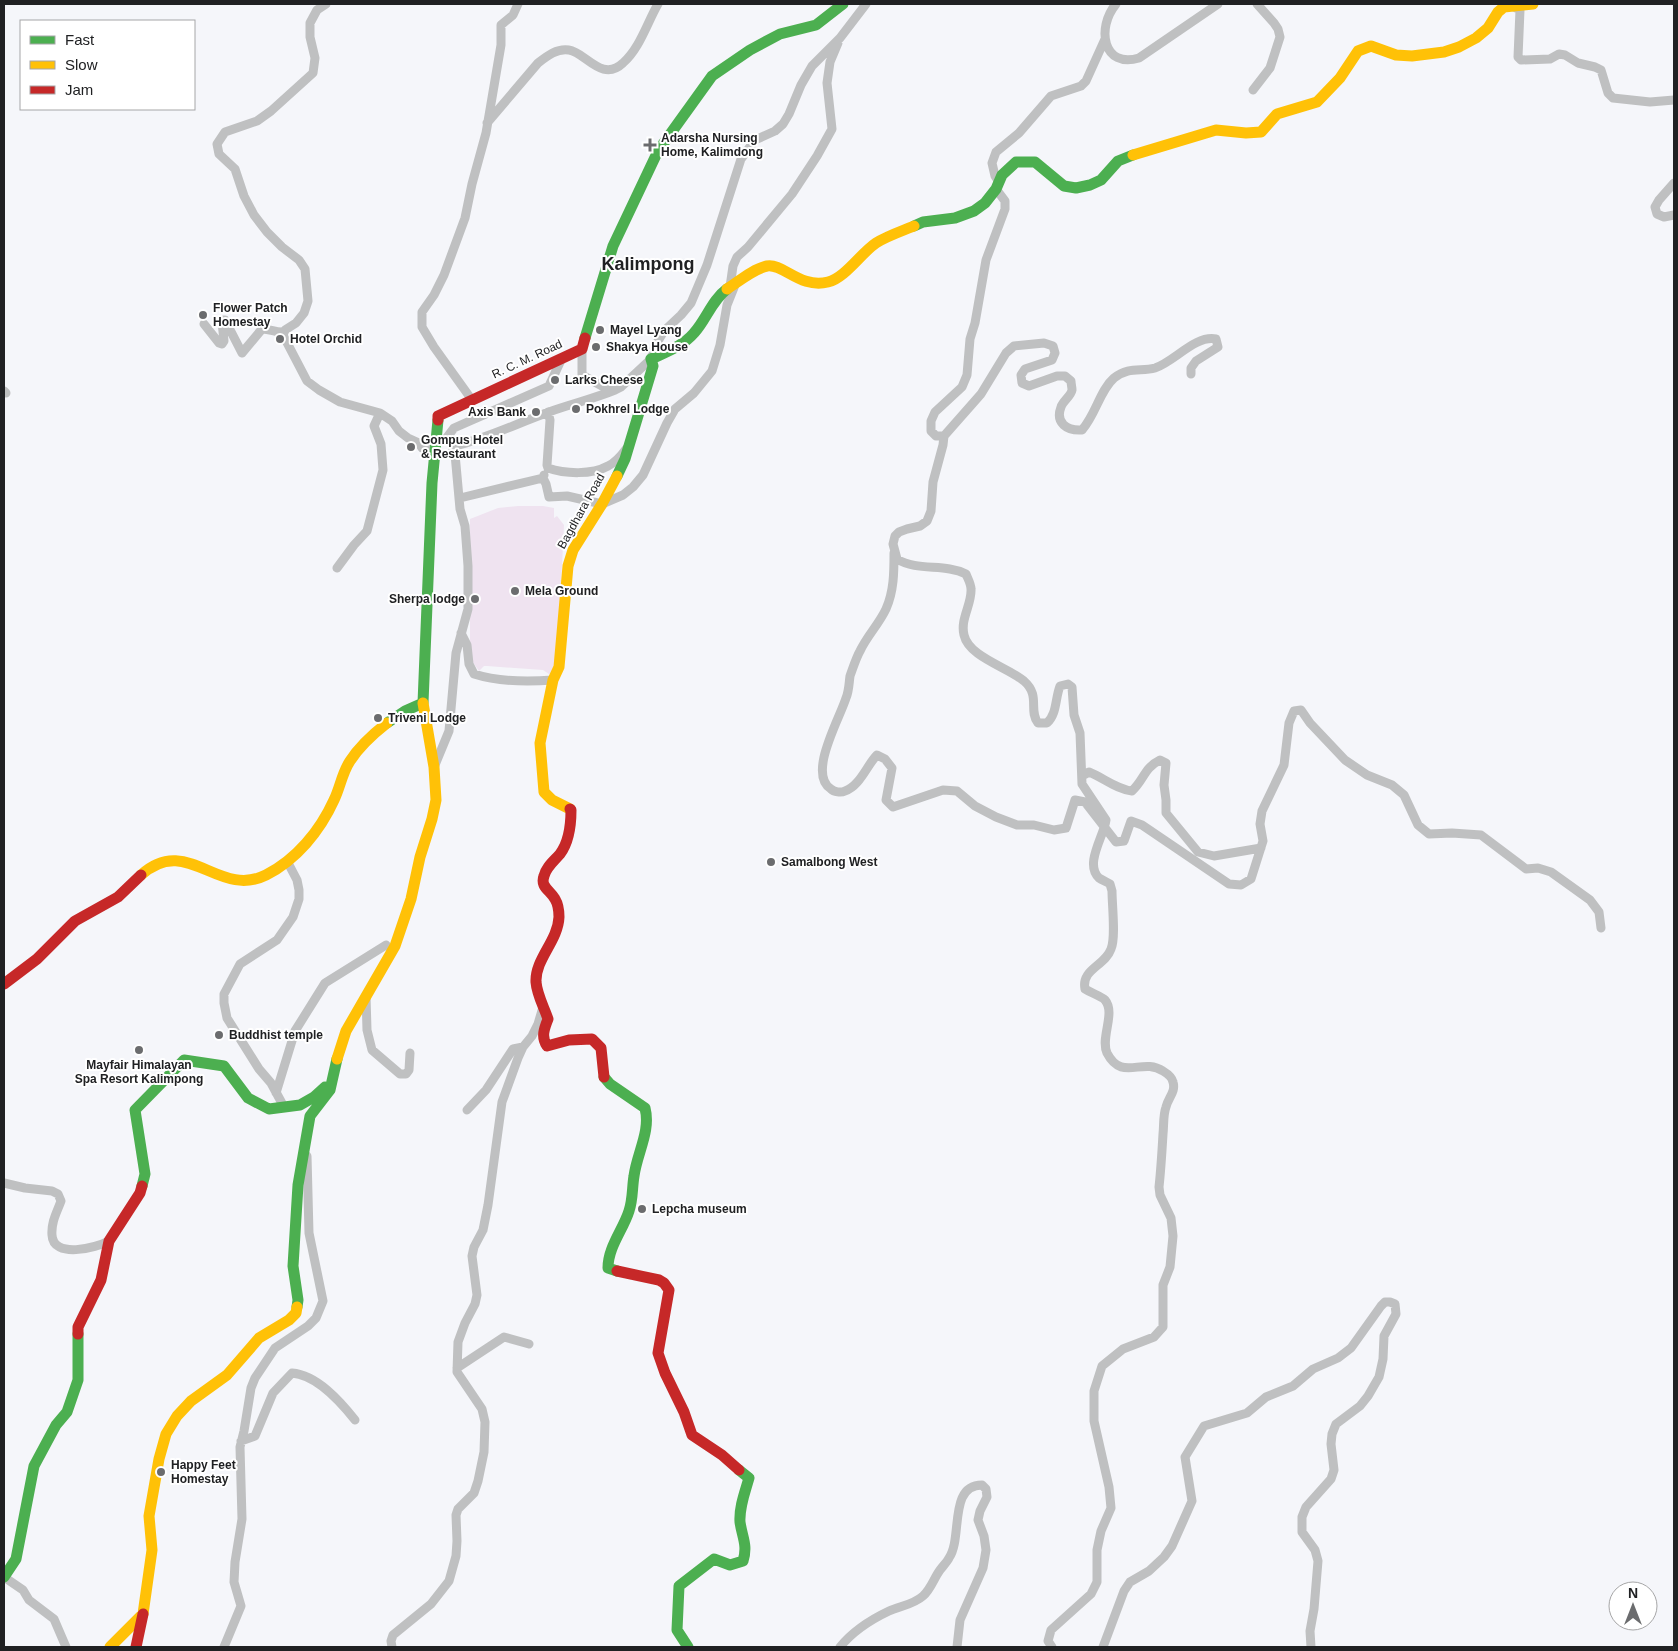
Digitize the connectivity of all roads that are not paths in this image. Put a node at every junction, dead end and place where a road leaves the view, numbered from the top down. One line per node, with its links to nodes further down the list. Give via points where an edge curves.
1 (326, 4): 21 (street, via 317,10 310,22 315,58 313,73 271,111 256,121 225,132 217,144 219,154 235,169 244,196 259,221 305,269 308,301 304,313)
2 (518, 4): 15 (street, via 513,15 501,25 501,45)
3 (658, 4): 15 (street, via 636,47 623,64 613,69 599,68 570,49 558,50 538,63)
4 (843, 4): 22 (street, R. C. M. Road, via 816,26 780,34 712,76 658,151 633,202 613,246)
5 (866, 4): 11 (street)
6 (1116, 4): 12 (street, via 1106,18)
7 (1218, 4): 12 (street, via 1139,58 1123,59 1114,55)
8 (1257, 4): 13 (street, via 1274,23 1280,37 1270,68)
9 (1533, 4): 10 (street)
10 (1512, 6): 14 (street, via 1520,10 1518,57 1521,60 1564,55 1601,70 1608,93 1613,98 1650,102); 17 (street, via 1498,12 1488,28 1476,38 1444,52 1404,56 1371,46 1358,51 1324,97 1277,114 1261,132 1216,130 1132,155 1118,161 1101,180 1076,188 1064,186 1035,162 1016,162)
11 (840, 38): 19 (street, via 827,83 832,129 796,188 737,257 733,266); 24 (street, via 812,66 783,124 755,140 741,159 707,265 690,303 664,331)
12 (1105, 40): 17 (street, via 1086,81 1081,86 1051,96 994,156 993,170)
13 (1253, 90)
14 (1674, 100)
15 (487, 123): 27 (street, via 465,218 444,275 422,312 422,327)
16 (1674, 183): 18 (street, via 1655,207 1657,214 1664,217)
17 (998, 186): 19 (street, via 986,203 974,211 954,218 923,222 876,243 830,282 814,284 774,266 766,266); 30 (street, via 1005,201 1004,209 986,260 970,339 967,375 962,387 935,412 931,421 931,431 936,436)
18 (1674, 215)
19 (733, 285): 24 (street, via 716,301 694,334 682,344); 36 (street, via 712,371 675,409 643,475 623,495)
20 (204, 324): 21 (street, via 222,344 222,322 225,320 242,353 262,329)
21 (284, 332): 28 (street, via 292,355 307,381 340,402)
22 (582, 349): 23 (street, R. C. M. Road); 26 (street, via 582,375)
23 (562, 358): 27 (street, R. C. M. Road); 31 (street, via 549,386 454,428)
24 (651, 359): 26 (street); 32 (street, Bagdhara Road, via 653,366)
25 (1192, 374): 30 (street, via 1191,368 1196,361 1218,347 1216,339 1208,338 1154,368 1126,371 1115,377 1107,386 1091,420 1082,430 1072,431 1059,417 1061,406 1072,390 1071,382 1065,376 1029,386 1022,383 1021,375 1025,369 1052,360 1053,346 1044,343 1014,346 1006,353 981,394)
26 (615, 390): 29 (street)
27 (472, 400): 31 (street, R. C. M. Road, via 438,416)
28 (380, 412): 31 (street, via 422,448); 38 (street, via 374,426 381,444 382,470 367,531)
29 (548, 412): 31 (street, via 466,443 455,446); 33 (street)
30 (944, 436): 37 (street, via 933,482 931,512 920,526 895,536)
31 (442, 442): 35 (street, via 455,454); 41 (street, R. C. M. Road, via 432,483)
32 (631, 443): 33 (street, via 616,461 600,470 561,472); 36 (street, Bagdhara Road)
33 (547, 465): 34 (street)
34 (543, 478): 35 (street); 36 (street, via 549,496 566,496)
35 (460, 498): 39 (street, via 468,566 468,609)
36 (602, 504): 40 (street, Bagdhara Road, via 573,550 568,566 559,667)
37 (894, 553): 43 (street, via 897,560 905,565 958,570 966,574 971,590 964,636 976,653 1009,671 1031,688 1038,723 1047,724 1051,720 1060,686 1068,684 1072,687 1074,715 1080,734); 44 (street, via 892,590 886,610 859,651 840,717 829,737 822,776 826,785 833,791 844,792 856,784 877,755 892,768 886,800 893,807 943,790 957,792 975,806 1017,825 1054,830 1066,828 1075,800 1084,802)
38 (337, 568)
39 (461, 633): 40 (street, via 474,674 532,682); 42 (street, via 448,731)
40 (553, 680): 51 (street, Bagdhara Road, via 540,743 544,792 571,810 572,825 562,850 543,879 544,886 555,898 559,916 536,982)
41 (423, 703): 42 (street, R. C. M. Road); 46 (street, via 399,714 357,752 321,824)
42 (434, 767): 50 (street, R. C. M. Road, via 436,800 411,899 395,946)
43 (1082, 776): 44 (street, via 1082,784 1104,815); 45 (street, via 1090,772 1121,789 1132,791 1150,765 1160,760 1166,763 1166,813 1198,852 1214,856)
44 (1105, 827): 45 (street, via 1116,842 1124,841 1130,821 1142,825 1229,884 1241,885 1252,879); 75 (street, via 1094,853 1094,870 1110,884 1112,891 1112,948 1086,974 1084,982 1086,989 1105,1000 1107,1005 1105,1042 1112,1060 1119,1067 1128,1069 1149,1065 1157,1067 1169,1074 1174,1082 1166,1106 1159,1187 1171,1218 1173,1236 1170,1268 1163,1284 1163,1327 1154,1337 1123,1349 1102,1366 1094,1391 1094,1421 1111,1508 1097,1550 1097,1582 1091,1594 1051,1630 1048,1641)
45 (1262, 848): 47 (street, via 1262,811 1284,765 1289,724 1294,711 1301,710 1345,760 1404,795 1418,825 1428,834 1481,835 1526,869 1551,872 1590,900 1599,912)
46 (287, 861): 49 (street, via 261,877 238,882 178,860 158,863 113,900 63,931 37,960); 55 (street, via 299,890 293,917 277,940 240,964 224,994 227,1018)
47 (1601, 928)
48 (386, 945): 55 (street, via 325,983 295,1031)
49 (4, 984)
50 (366, 996): 53 (street, via 368,1039 372,1050 400,1074 406,1074 408,1070); 54 (street, R. C. M. Road, via 346,1032)
51 (543, 1004): 52 (street, via 538,1024); 72 (street, via 548,1019 543,1040 547,1046 559,1040 592,1039 601,1048 604,1078 645,1108 645,1134 634,1175 633,1194 629,1211 608,1257 608,1268 664,1283 669,1290 658,1352 665,1372 692,1435 749,1478 740,1525 747,1548 743,1561 730,1565 714,1559 679,1586 678,1630)
52 (523, 1047): 57 (street, via 513,1049 486,1090); 62 (street, via 500,1112 488,1205 483,1230 472,1256 477,1295 458,1342)
53 (410, 1053)
54 (333, 1077): 56 (street, via 314,1097 300,1105); 58 (street, R. C. M. Road, via 330,1090 310,1116)
55 (276, 1093): 56 (street)
56 (284, 1107): 60 (street, via 269,1109 248,1098 224,1066 184,1060 135,1110 145,1174 140,1193)
57 (467, 1110)
58 (305, 1136): 64 (street, via 309,1233 323,1301 316,1318 275,1348 255,1378); 66 (street, R. C. M. Road, via 298,1185 294,1257 296,1313 259,1338 227,1375 212,1384 177,1416 166,1434 149,1516 152,1550)
59 (4, 1183): 60 (street, via 58,1194 61,1201 53,1222 52,1236 54,1244 59,1247 85,1249)
60 (109, 1241): 65 (street, via 101,1280 78,1328 78,1380 66,1412 34,1466 16,1559)
61 (529, 1344): 62 (street, via 504,1337)
62 (457, 1368): 71 (street, via 482,1409 486,1422 478,1481 474,1493 456,1515 456,1556 448,1581 431,1604 393,1636)
63 (355, 1420): 64 (street, via 338,1399 303,1374 292,1373 273,1393 255,1436)
64 (241, 1441): 70 (street, via 242,1519 234,1582 241,1606)
65 (4, 1577): 67 (street, via 54,1619)
66 (143, 1614): 68 (street); 69 (street)
67 (66, 1647)
68 (110, 1647)
69 (136, 1647)
70 (224, 1647)
71 (392, 1647)
72 (688, 1647)
73 (840, 1647): 74 (street, via 858,1629 924,1595 955,1550 957,1520 965,1493 974,1485 982,1485 987,1497 978,1520 985,1543 984,1568 960,1620)
74 (957, 1647)
75 (1052, 1647)
76 (1103, 1647): 77 (street, via 1124,1590 1130,1582 1149,1571 1172,1546 1192,1501 1185,1456 1204,1426 1247,1413 1266,1397 1293,1386 1313,1370 1338,1358 1351,1348 1381,1306 1390,1302 1395,1304 1396,1314 1384,1336 1384,1358 1379,1377 1360,1406 1336,1424 1331,1444 1334,1470 1331,1479 1306,1507 1302,1517 1302,1532 1315,1550 1318,1561 1310,1631)
77 (1312, 1647)

